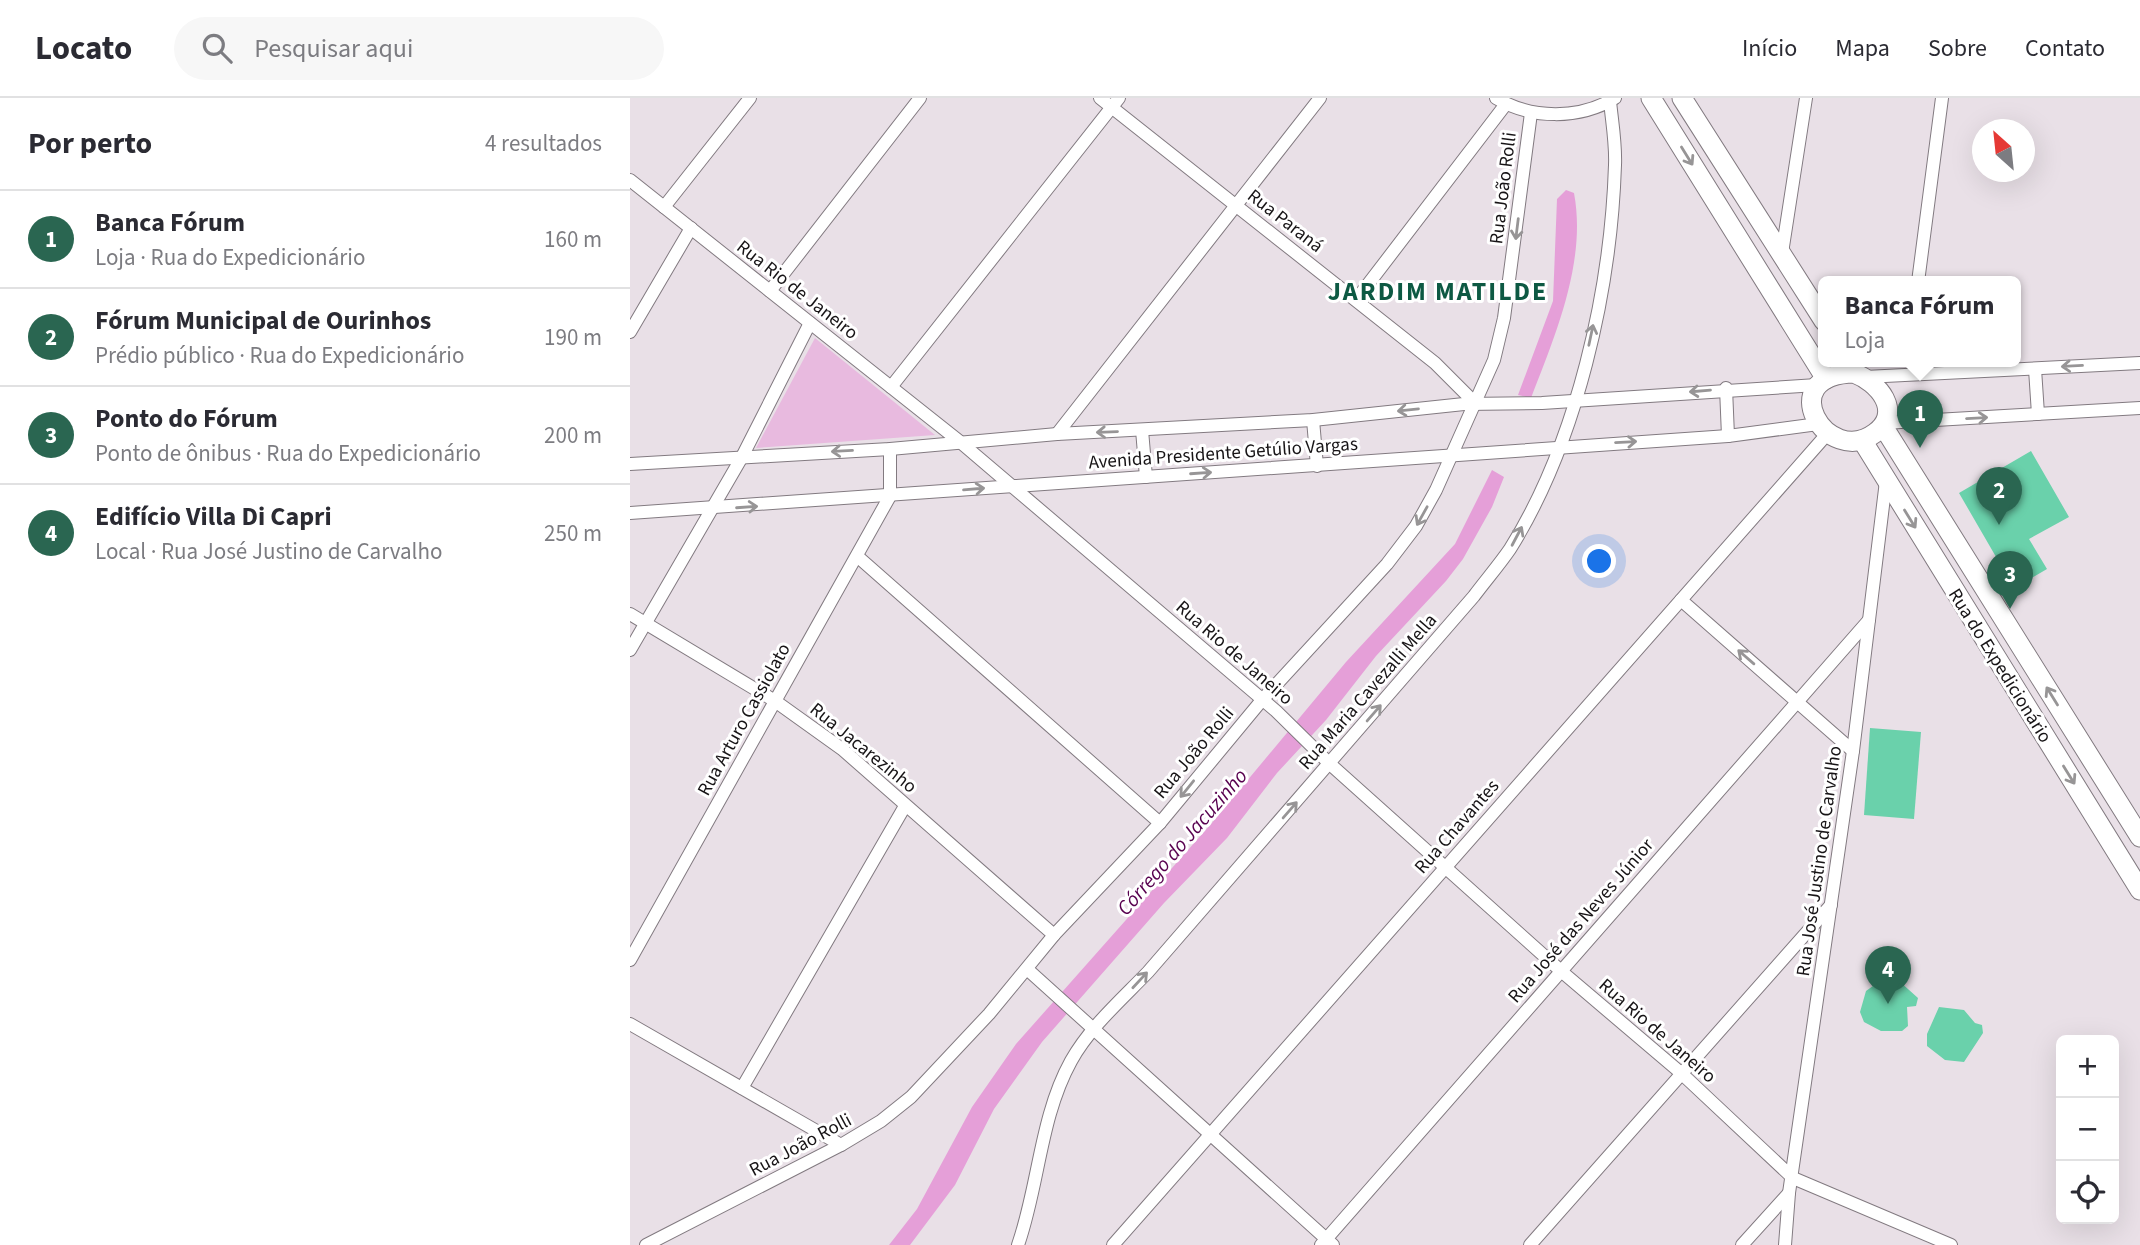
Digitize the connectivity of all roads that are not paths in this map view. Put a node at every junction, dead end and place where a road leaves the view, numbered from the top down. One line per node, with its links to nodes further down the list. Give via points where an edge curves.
1 (750, 98): 15 (street)
2 (920, 98): 21 (street)
3 (1100, 98): 11 (street, Rua Paraná)
4 (1321, 98): 14 (street)
5 (1651, 98): 18 (main road, one-way to 18)
6 (1682, 98): 16 (main road)
7 (1806, 98): 19 (street)
8 (1942, 98): 20 (street)
9 (1613, 100): 12 (street, via 1567,114); 34 (street, Rua Maria Cavezalli Mella, one-way to 9, via 1605,270 1616,163)
10 (1501, 101): 12 (street); 22 (street)
11 (1116, 103): 14 (street, Rua Paraná); 32 (street)
12 (1531, 113): 35 (street, Rua João Rolli, one-way to 35, via 1504,318)
13 (630, 180): 15 (street, Rua Rio de Janeiro)
14 (1237, 205): 22 (street, Rua Paraná); 42 (street)
15 (664, 207): 17 (street, Rua Rio de Janeiro)
16 (1757, 215): 18 (main road); 19 (main road)
17 (691, 228): 21 (street, Rua Rio de Janeiro); 25 (street)
18 (1733, 231): 31 (main road)
19 (1782, 253): 23 (main road)
20 (1919, 276)
21 (770, 291): 24 (street, Rua Rio de Janeiro)
22 (1356, 300): 35 (street, Rua Paraná, via 1435,363)
23 (1818, 311)
24 (810, 323): 32 (street, Rua Rio de Janeiro); 49 (street)
25 (630, 332)
26 (2140, 363): 28 (street, one-way to 28)
27 (1907, 367): 30 (street)
28 (2035, 369): 30 (street); 37 (street)
29 (1856, 371): 30 (street); 31 (main road); 39 (main road, via 1884,395)
30 (1906, 376)
31 (1821, 382): 33 (street, Avenida Presidente Getúlio Vargas); 40 (main road, via 1811,404)
32 (891, 387): 45 (street, Rua Rio de Janeiro)
33 (1726, 388): 34 (street, Avenida Presidente Getúlio Vargas, one-way to 34); 43 (street)
34 (1573, 401): 35 (street, Avenida Presidente Getúlio Vargas); 46 (street, Rua Maria Cavezalli Mella)
35 (1476, 404): 38 (street, Avenida Presidente Getúlio Vargas, one-way to 38); 48 (street, Rua João Rolli)
36 (2140, 408): 37 (street)
37 (2038, 414): 39 (street, one-way to 37)
38 (1313, 420): 41 (street, Avenida Presidente Getúlio Vargas); 51 (street)
39 (1884, 425): 44 (main road); 67 (main road, Rua do Expedicionário, one-way to 39)
40 (1823, 428): 43 (street, Avenida Presidente Getúlio Vargas); 44 (main road, via 1844,440); 59 (street, Rua Chavantes)
41 (1142, 430): 42 (street, Avenida Presidente Getúlio Vargas, one-way to 42); 52 (street)
42 (1057, 434): 45 (street, Avenida Presidente Getúlio Vargas)
43 (1728, 436): 46 (street, Avenida Presidente Getúlio Vargas, one-way to 43)
44 (1863, 440): 53 (main road, Rua do Expedicionário)
45 (959, 441): 47 (street, Avenida Presidente Getúlio Vargas); 54 (street, Rua Rio de Janeiro)
46 (1558, 446): 48 (street, Avenida Presidente Getúlio Vargas); 70 (street, Rua Maria Cavezalli Mella, one-way to 46, via 1509,550)
47 (890, 449): 49 (street, Avenida Presidente Getúlio Vargas, one-way to 49); 55 (street)
48 (1452, 454): 51 (street, Avenida Presidente Getúlio Vargas); 64 (street, Rua João Rolli, one-way to 64, via 1416,526 1387,564)
49 (742, 457): 50 (street, Avenida Presidente Getúlio Vargas); 56 (street)
50 (630, 464)
51 (1317, 466): 52 (street, Avenida Presidente Getúlio Vargas, one-way to 51)
52 (1146, 477): 54 (street, Avenida Presidente Getúlio Vargas)
53 (1886, 481): 61 (street, Rua José Justino de Carvalho); 68 (main road, Rua do Expedicionário, one-way to 68)
54 (1011, 486): 55 (street, Avenida Presidente Getúlio Vargas, one-way to 54); 64 (street, Rua Rio de Janeiro)
55 (890, 496): 56 (street, Avenida Presidente Getúlio Vargas, one-way to 55); 58 (street, Rua Arturo Cassiolato)
56 (710, 509): 57 (street, Avenida Presidente Getúlio Vargas); 62 (street)
57 (630, 513)
58 (857, 556): 65 (street, Rua Arturo Cassiolato); 72 (street)
59 (1681, 600): 66 (street, one-way to 59); 74 (street, Rua Chavantes)
60 (630, 614): 62 (street, Rua Jacarezinho)
61 (1869, 620): 66 (street, Rua José das Neves Júnior); 69 (street, Rua José Justino de Carvalho)
62 (645, 623): 63 (street); 65 (street, Rua Jacarezinho)
63 (630, 650)
64 (1262, 700): 70 (street, Rua Rio de Janeiro); 72 (street, Rua João Rolli, one-way to 72)
65 (775, 701): 71 (street, Rua Jacarezinho, via 842,749); 78 (street, Rua Arturo Cassiolato)
66 (1797, 702): 69 (street); 80 (street, Rua José das Neves Júnior)
67 (2070, 724): 68 (main road); 73 (main road, Rua do Expedicionário)
68 (2046, 739): 75 (main road, Rua do Expedicionário, one-way to 75)
69 (1853, 751): 76 (street, Rua José Justino de Carvalho)
70 (1330, 765): 74 (street, Rua Rio de Janeiro); 82 (street, Rua Maria Cavezalli Mella, one-way to 70)
71 (905, 806): 77 (street, Rua Jacarezinho); 84 (street)
72 (1160, 823): 77 (street, Rua João Rolli)
73 (2140, 836)
74 (1445, 868): 80 (street, Rua Rio de Janeiro); 85 (street, Rua Chavantes)
75 (2140, 890)
76 (1831, 904): 83 (street); 87 (street, Rua José Justino de Carvalho)
77 (1054, 935): 79 (street, Rua João Rolli)
78 (630, 960)
79 (1027, 969): 82 (street); 86 (street, Rua João Rolli, via 911,1097)
80 (1561, 971): 83 (street, Rua Rio de Janeiro); 89 (street, Rua José das Neves Júnior)
81 (630, 1024): 84 (street)
82 (1093, 1030): 85 (street); 91 (street, Rua Maria Cavezalli Mella, via 1058,1090)
83 (1681, 1073): 87 (street, Rua Rio de Janeiro); 93 (street)
84 (742, 1088): 86 (street)
85 (1209, 1136): 89 (street); 92 (street, Rua Chavantes)
86 (841, 1145): 90 (street, Rua João Rolli)
87 (1793, 1178): 88 (street, Rua José Justino de Carvalho); 96 (street)
88 (1789, 1193): 94 (street); 95 (street, Rua José Justino de Carvalho)
89 (1326, 1243)
90 (646, 1245)
91 (1017, 1245)
92 (1113, 1245)
93 (1530, 1245)
94 (1742, 1245)
95 (1785, 1245)
96 (1951, 1245)

